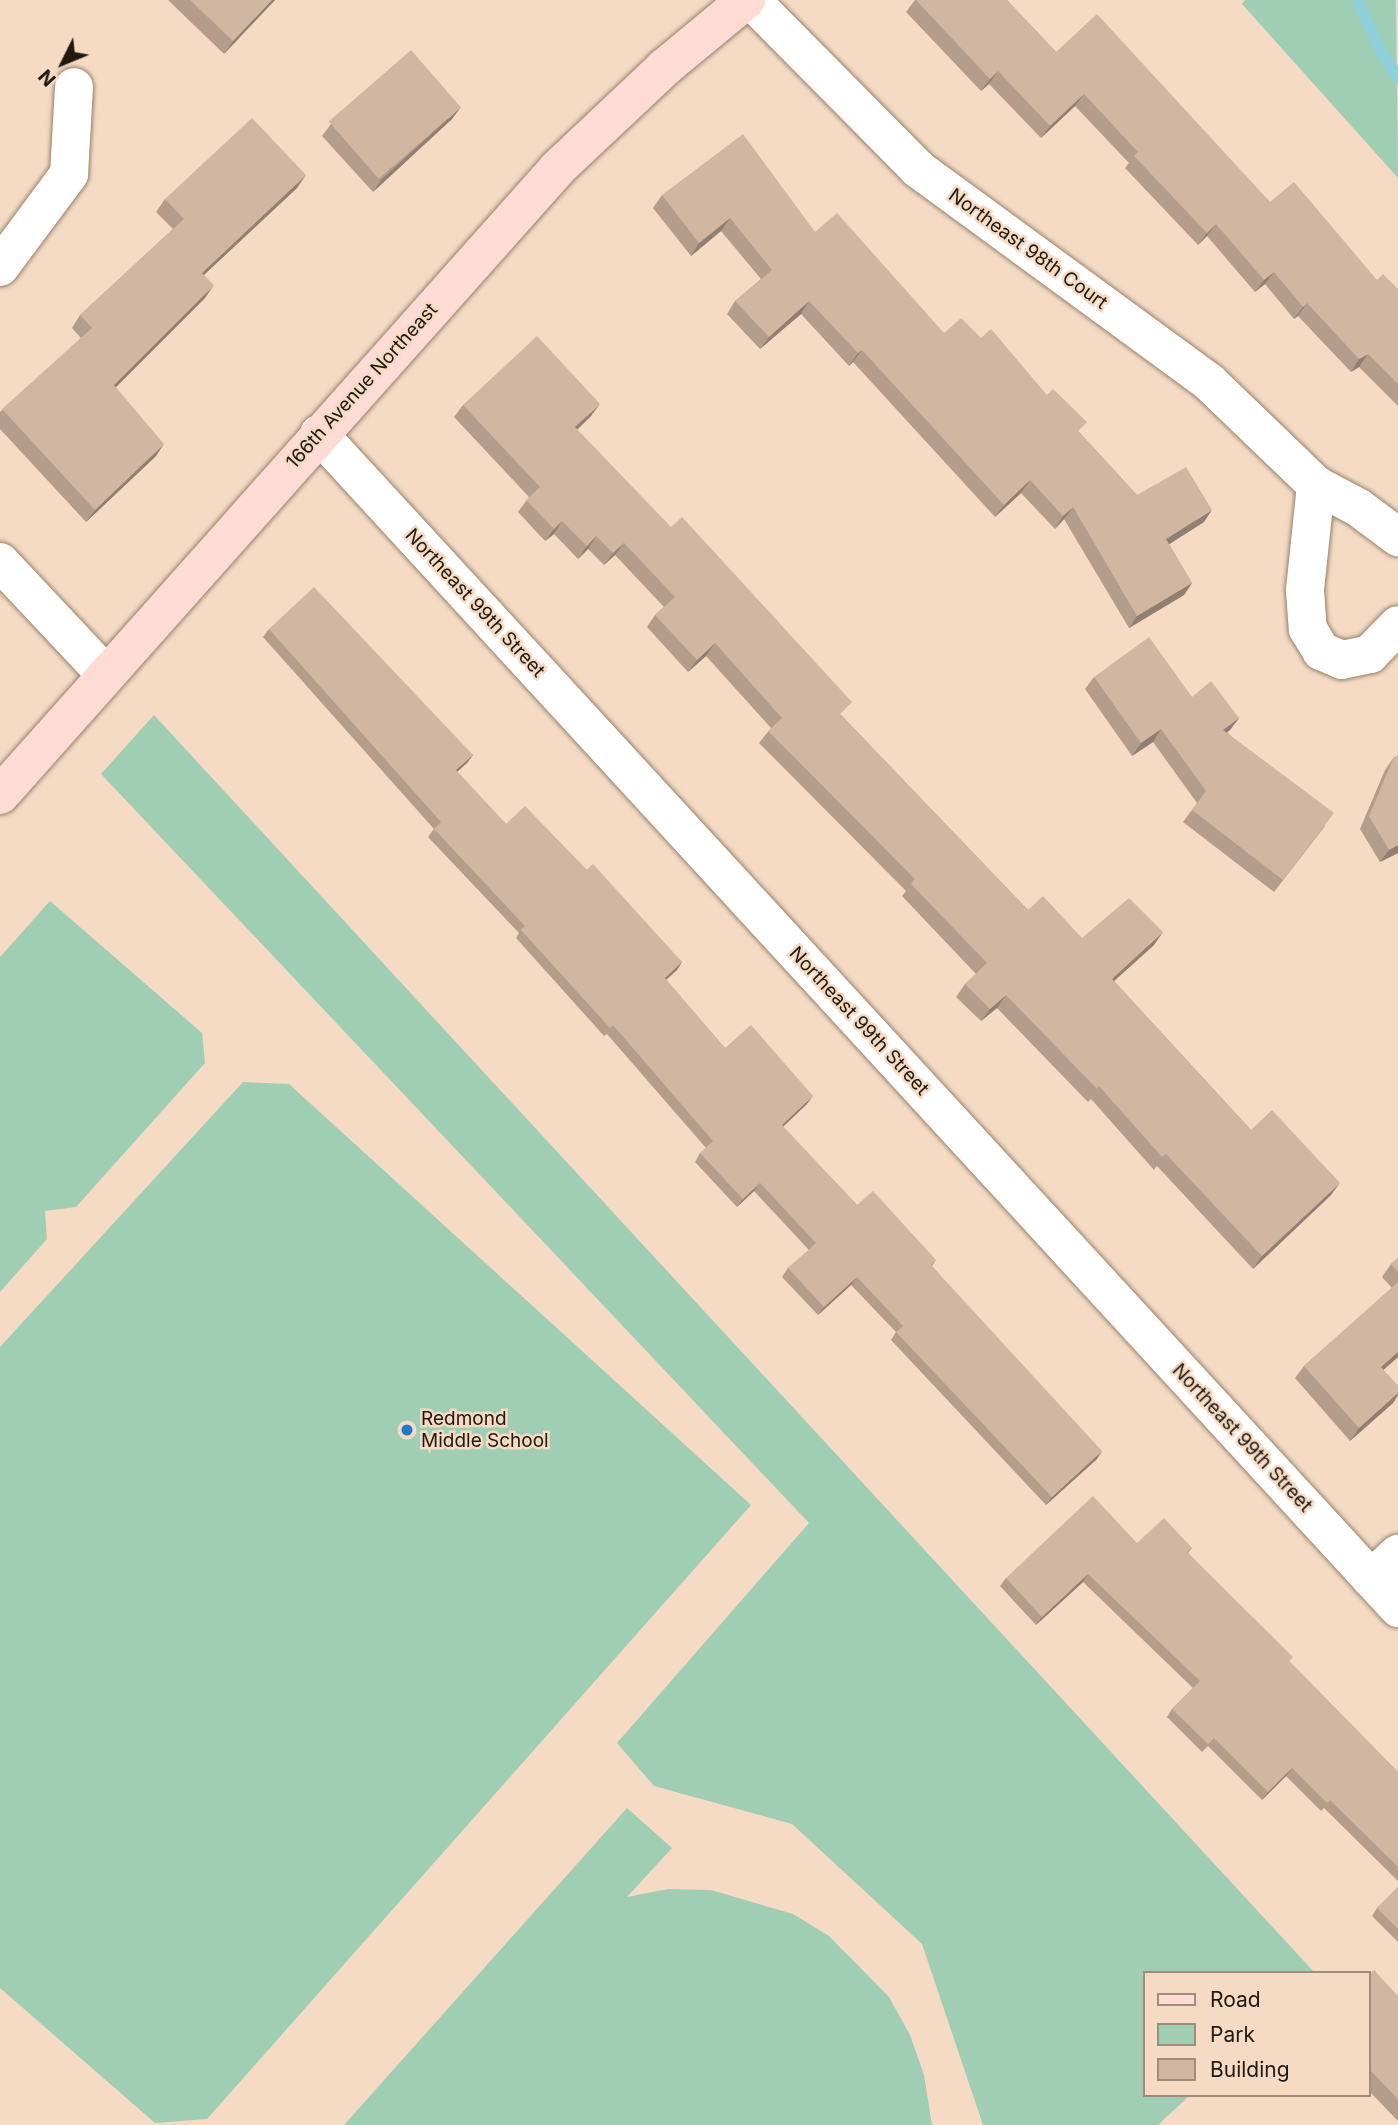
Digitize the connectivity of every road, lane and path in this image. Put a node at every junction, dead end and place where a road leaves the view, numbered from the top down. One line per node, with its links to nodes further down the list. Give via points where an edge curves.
1 (749, 0): 4 (street, 166th Avenue Northeast, via 664,68 558,168); 5 (street, Northeast 98th Court, via 918,169 1209,382)
2 (74, 87): 3 (street, via 69,174)
3 (0, 267)
4 (319, 434): 9 (street, 166th Avenue Northeast); 11 (street, Northeast 99th Street)
5 (1316, 485): 6 (street, Northeast 98th Court, via 1359,508); 8 (street, via 1305,590 1308,629 1321,652 1342,660 1370,654)
6 (1398, 537)
7 (0, 562): 9 (street)
8 (1398, 625)
9 (106, 675): 10 (street, 166th Avenue Northeast)
10 (0, 795)
11 (1385, 1566): 12 (street, Northeast 99th Street)
12 (1398, 1608)

